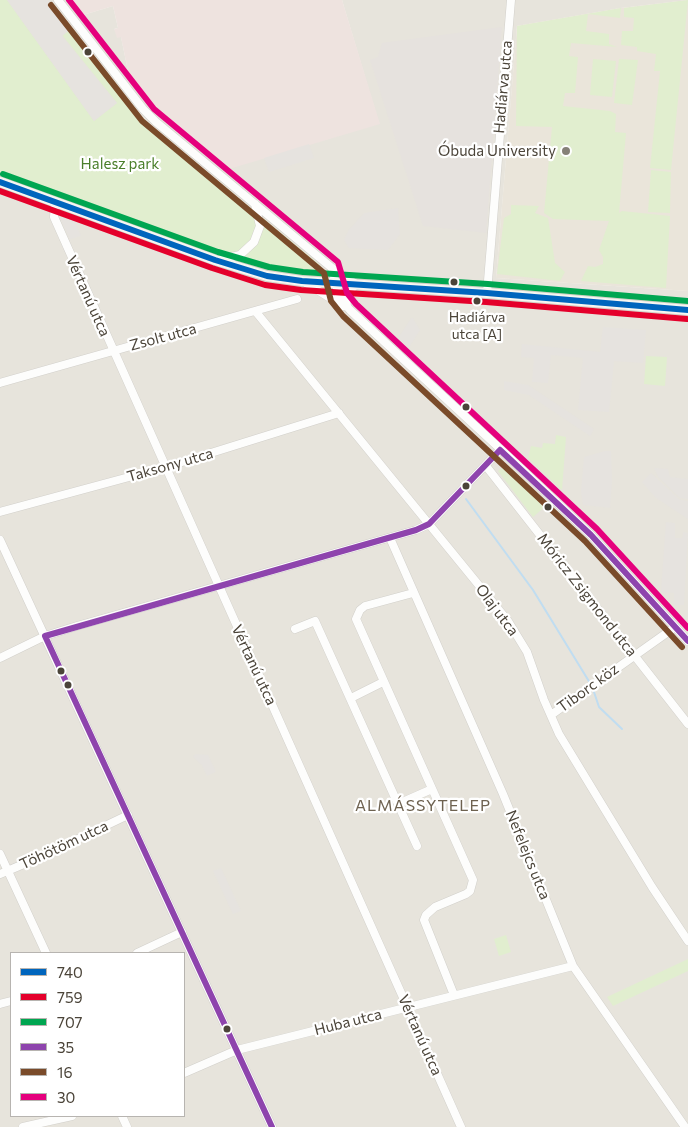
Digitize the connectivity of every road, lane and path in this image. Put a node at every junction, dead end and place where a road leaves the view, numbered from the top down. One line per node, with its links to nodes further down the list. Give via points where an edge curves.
1 (58, 0): 5 (street, via 148,115)
2 (511, 0): 11 (street, Hadiárva utca)
3 (0, 182): 4 (main road)
4 (55, 202): 6 (main road); 16 (street, Vértanú utca, via 54,217)
5 (255, 202): 6 (street, via 260,226 254,242 240,255); 7 (street)
6 (215, 260): 8 (main road, via 267,276)
7 (332, 268): 9 (street); 10 (street)
8 (302, 281): 9 (main road); 13 (street)
9 (336, 282): 10 (main road); 13 (street, via 339,297)
10 (356, 284): 11 (main road); 13 (street, via 346,295 345,302)
11 (487, 293): 14 (main road)
12 (298, 299): 15 (street, Zsolt utca)
13 (350, 310): 19 (street)
14 (688, 310)
15 (256, 312): 16 (street, Zsolt utca); 18 (street, Olaj utca)
16 (113, 351): 17 (street, Zsolt utca); 21 (street, Vértanú utca)
17 (0, 382)
18 (339, 413): 21 (street, Taksony utca); 23 (street, Olaj utca)
19 (500, 450): 20 (street); 28 (street, via 591,535)
20 (486, 466): 23 (street); 33 (street, Móricz Zsigmond utca)
21 (166, 467): 22 (street, Taksony utca); 26 (street, Vértanú utca)
22 (0, 512)
23 (429, 524): 24 (street); 37 (street, Olaj utca, via 516,634 527,652)
24 (390, 538): 26 (street); 27 (street, Nefelejcs utca)
25 (0, 540): 31 (street)
26 (219, 587): 31 (street); 51 (street, Vértanú utca)
27 (413, 593): 35 (street, via 365,606 357,614 356,624); 49 (street, Nefelejcs utca, via 503,794)
28 (675, 627): 30 (street); 32 (street); 33 (street, Tiborc köz)
29 (295, 629): 36 (street, via 316,621)
30 (688, 632)
31 (45, 636): 34 (street); 41 (street)
32 (688, 641)
33 (634, 655): 37 (street, Tiborc köz); 38 (street, Móricz Zsigmond utca)
34 (0, 658)
35 (384, 682): 36 (street); 39 (street)
36 (351, 698): 40 (street)
37 (551, 715): 46 (street, Olaj utca, via 567,747)
38 (688, 724)
39 (432, 790): 40 (street); 50 (street, via 472,880 470,891 435,907 424,920)
40 (398, 804): 42 (street)
41 (128, 816): 44 (street, Töhötöm utca); 45 (street)
42 (417, 846)
43 (0, 854): 44 (street)
44 (4, 873): 47 (street)
45 (182, 932): 48 (street); 52 (street)
46 (688, 941)
47 (45, 952)
48 (140, 952)
49 (573, 966): 50 (street, Huba utca); 58 (street, Nefelejcs utca)
50 (454, 995): 51 (street, Huba utca)
51 (408, 1007): 52 (street, Huba utca); 57 (street, Vértanú utca)
52 (236, 1050): 53 (street, Huba utca); 56 (street)
53 (185, 1073)
54 (68, 1117): 55 (street)
55 (23, 1127)
56 (272, 1127)
57 (462, 1127)
58 (684, 1127)

